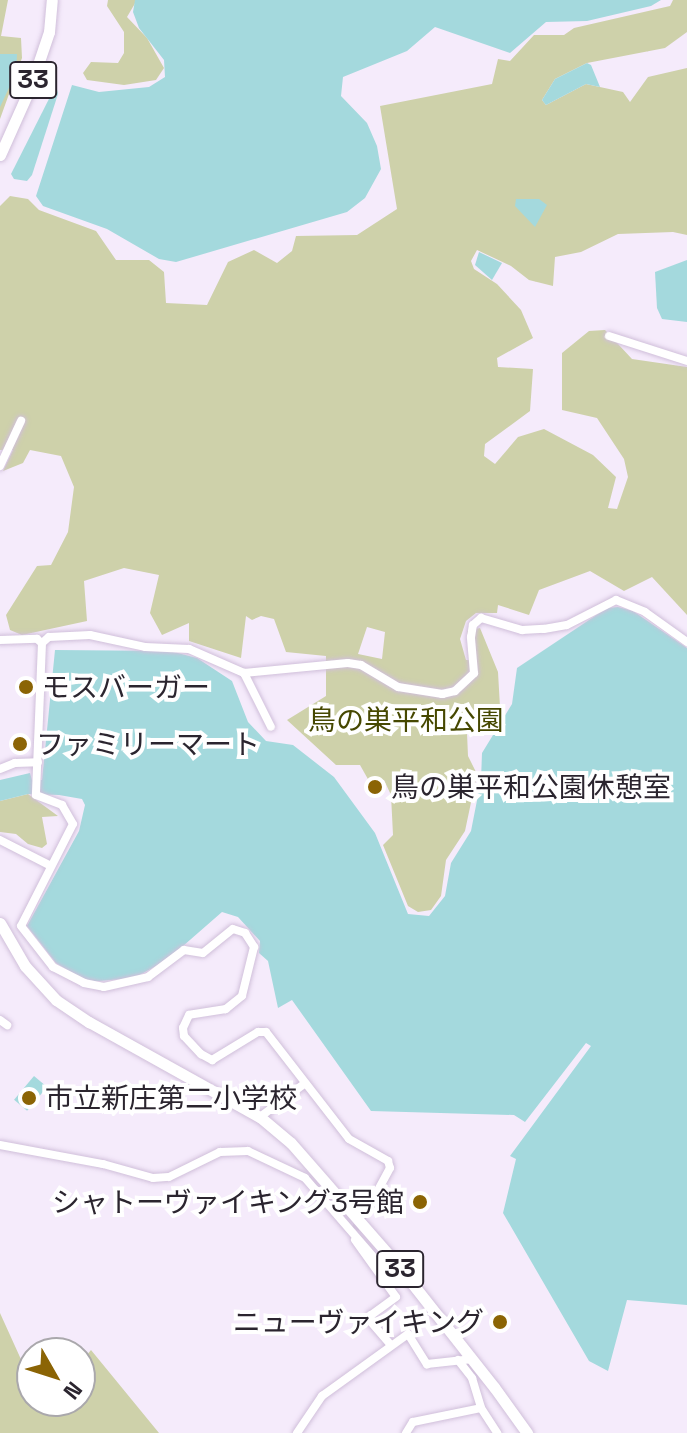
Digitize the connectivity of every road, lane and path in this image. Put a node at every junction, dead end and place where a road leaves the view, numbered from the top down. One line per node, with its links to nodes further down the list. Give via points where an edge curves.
1 (52, 0): 2 (main road, 33, via 49,32)
2 (0, 155)
3 (609, 336): 4 (street)
4 (687, 361)
5 (21, 421): 6 (street)
6 (0, 466)
7 (3, 636): 9 (street)
8 (687, 642): 10 (street, via 645,612 616,600 567,625 544,629 522,630 481,618 471,637 474,673 455,691 442,694 398,687 348,663)
9 (42, 643): 10 (street, via 49,637 90,635 145,647 189,649); 12 (street)
10 (244, 673): 11 (street)
11 (271, 727)
12 (38, 762): 13 (street); 15 (street, via 36,795 62,805 73,824)
13 (0, 769)
14 (0, 840): 15 (street)
15 (51, 866): 17 (street, via 21,926 53,967 84,983 129,984 164,968 184,950 203,953 233,929 248,935 254,947 242,996 229,1008 189,1015 184,1036 212,1060 264,1031)
16 (0, 923): 18 (main road, 33, via 25,966 60,1003)
17 (304, 1084): 18 (street); 20 (street, via 349,1139 388,1161 390,1168)
18 (260, 1117): 22 (main road, 33, via 311,1163)
19 (0, 1145): 21 (street, via 153,1178 169,1177 220,1152 248,1151 305,1178)
20 (370, 1205)
21 (354, 1231): 22 (street, via 382,1267); 23 (street, via 359,1250 396,1297 370,1321)
22 (396, 1263): 24 (main road, 33)
23 (391, 1345): 25 (street, via 408,1334 427,1364); 28 (street, via 322,1396)
24 (473, 1359): 25 (street); 27 (main road, 33)
25 (458, 1360): 26 (street, via 472,1378)
26 (481, 1408): 29 (street, via 413,1422); 30 (street)
27 (523, 1431)
28 (297, 1433)
29 (406, 1433)
30 (497, 1433)

